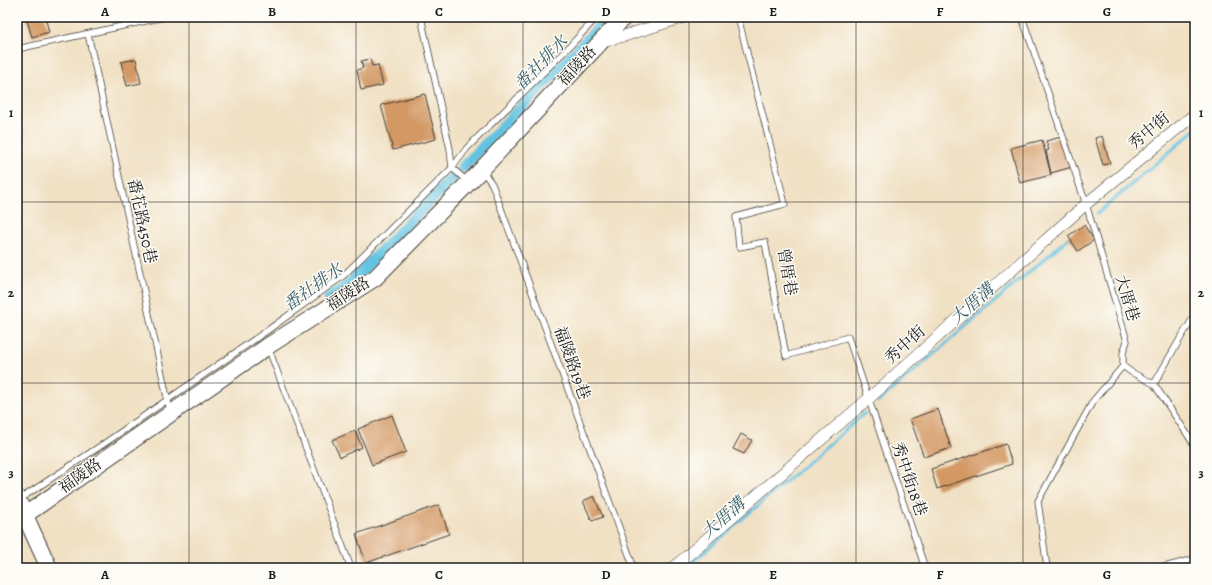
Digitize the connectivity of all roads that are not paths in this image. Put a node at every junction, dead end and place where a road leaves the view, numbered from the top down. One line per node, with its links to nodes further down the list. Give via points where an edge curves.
1 (164, 17): 8 (lane)
2 (421, 17): 12 (lane)
3 (597, 17): 12 (lane, via 467,148)
4 (624, 17): 9 (street, 福陵路)
5 (684, 17): 9 (street)
6 (738, 17): 20 (lane, 曾厝巷, via 785,204 736,218 739,247 765,242 786,356 848,337)
7 (1022, 17): 15 (lane, 大厝巷)
8 (88, 34): 10 (lane); 21 (lane, 番花路450巷)
9 (600, 42): 13 (street, 福陵路)
10 (17, 49)
11 (1195, 114): 15 (street, 秀中街)
12 (452, 168): 14 (lane); 21 (lane, via 343,276)
13 (482, 169): 14 (street, 福陵路); 28 (lane, 福陵路19巷, via 492,184)
14 (468, 182): 17 (street, 福陵路, via 375,278)
15 (1086, 204): 18 (lane, 大厝巷, via 1127,341 1123,353); 20 (street, 秀中街)
16 (1195, 315): 19 (lane)
17 (268, 346): 21 (street, 福陵路); 27 (lane)
18 (1123, 366): 19 (lane); 31 (lane, via 1093,401 1038,501)
19 (1154, 384): 22 (lane)
20 (868, 399): 29 (street, 秀中街); 30 (lane, 秀中街18巷)
21 (169, 406): 23 (lane); 24 (street, 福陵路)
22 (1195, 446)
23 (17, 499): 24 (street)
24 (25, 515): 26 (street)
25 (1195, 559): 32 (lane)
26 (49, 568)
27 (351, 568)
28 (634, 568)
29 (673, 568)
30 (926, 568)
31 (1047, 568)
32 (1160, 568)

